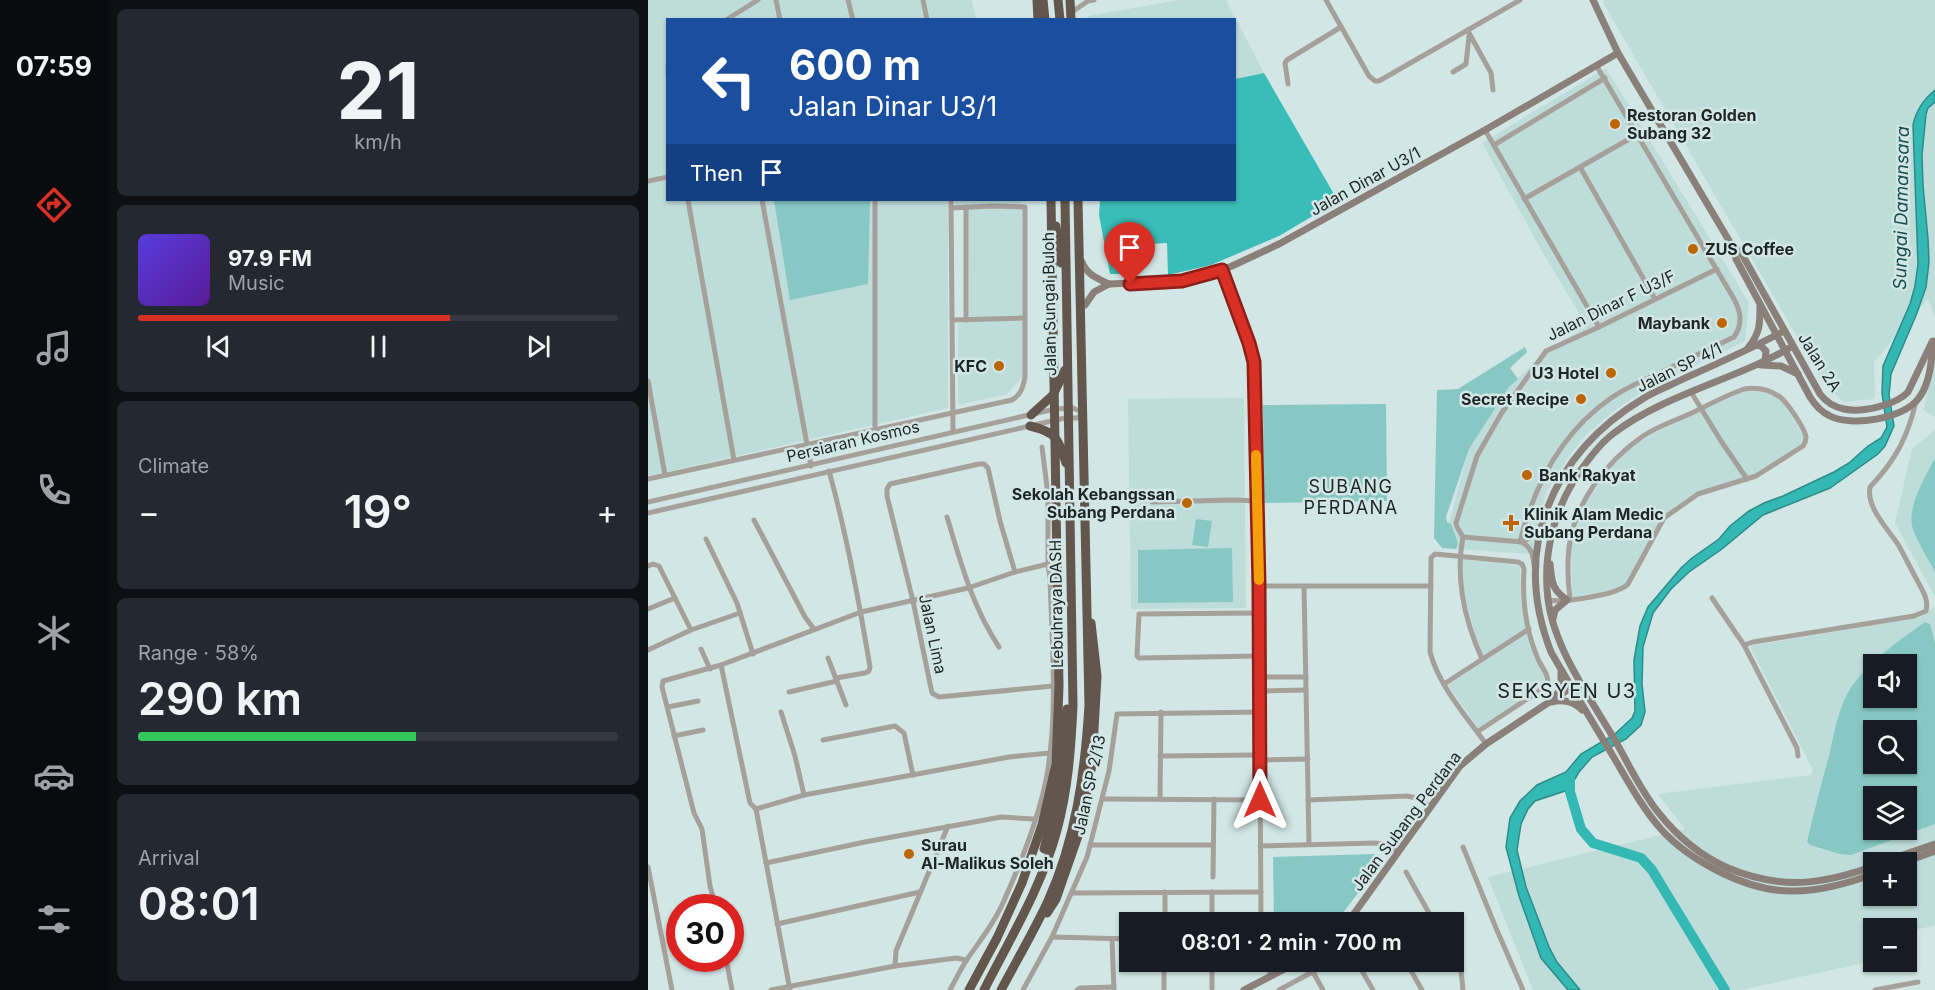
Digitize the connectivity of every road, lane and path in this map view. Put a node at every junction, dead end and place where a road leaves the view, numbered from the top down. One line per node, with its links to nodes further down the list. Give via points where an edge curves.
1 (758, 0): 16 (street)
2 (776, 0): 17 (street)
3 (848, 0): 18 (street)
4 (922, 0): 19 (street)
5 (1037, 0): 20 (highway)
6 (1043, 0): 21 (highway)
7 (1057, 0): 22 (highway)
8 (1070, 0): 15 (highway)
9 (1090, 0): 15 (street)
10 (1326, 0): 23 (street)
11 (1504, 0): 14 (street)
12 (1520, 0): 14 (street)
13 (1593, 0): 25 (main road)
14 (1508, 6): 24 (street)
15 (1072, 17)
16 (729, 18)
17 (780, 18)
18 (852, 18)
19 (926, 18)
20 (1038, 18)
21 (1045, 18)
22 (1058, 18)
23 (1341, 27): 24 (street, via 1375,81); 29 (street, via 1287,60)
24 (1468, 33): 27 (street, via 1466,64); 30 (street, via 1491,73)
25 (1618, 53): 26 (main road, Jalan Dinar U3/1); 50 (main road)
26 (1596, 65): 28 (street); 31 (main road, Jalan Dinar U3/1)
27 (1453, 72)
28 (1605, 78): 32 (street); 33 (street)
29 (1288, 84)
30 (1493, 90)
31 (1485, 130): 33 (street); 53 (main road, Jalan Dinar U3/1, via 1279,244)
32 (1638, 134): 34 (street); 52 (street)
33 (1494, 145): 37 (street)
34 (1580, 167): 37 (street); 57 (street)
35 (666, 177): 36 (street)
36 (648, 181)
37 (1524, 198): 63 (street)
38 (688, 201): 89 (street)
39 (762, 201): 87 (street)
40 (875, 201): 85 (street)
41 (951, 201): 49 (street)
42 (1052, 201): 54 (highway)
43 (1052, 201): 230 (highway, via 1059,686 1056,764 1042,825 1022,883)
44 (1064, 201): 54 (highway, Jalan Sungai Buloh)
45 (1064, 201): 239 (highway, Lebuhraya DASH, via 1073,706 1070,761 1057,830 1038,882)
46 (1080, 201): 51 (highway, Jalan Sungai Buloh)
47 (1080, 201): 158 (highway, Lebuhraya DASH)
48 (966, 207): 49 (street); 60 (street, via 1025,207); 62 (street)
49 (951, 208): 61 (street)
50 (1731, 244): 58 (main road, Jalan 2A); 64 (main road, Jalan 2A, via 1743,256)
51 (1082, 262): 55 (main road, via 1087,272); 56 (highway, Jalan Sungai Buloh)
52 (1717, 269): 57 (street, Jalan Dinar F U3/F); 107 (street, via 1740,315 1734,337 1611,398 1581,424 1558,450 1535,492)
53 (1222, 270): 55 (main road, Jalan Dinar U3/1, via 1182,281); 98 (street, via 1254,362)
54 (1062, 271): 73 (highway, Jalan Sungai Buloh)
55 (1108, 284): 59 (main road, via 1094,292)
56 (1084, 291): 59 (highway, Jalan Sungai Buloh); 81 (highway, Jalan Sungai Buloh)
57 (1655, 299): 63 (street, Jalan Dinar F U3/F)
58 (1760, 304): 65 (main road, Jalan 2A); 69 (main road, via 1759,331)
59 (1085, 305): 92 (highway, Jalan Sungai Buloh)
60 (1025, 318): 62 (street); 80 (street, via 1025,377 1021,392 1012,400)
61 (952, 320): 62 (street); 80 (street)
62 (966, 320)
63 (1599, 327): 105 (street, Jalan Dinar F U3/F, via 1546,351 1501,414 1477,456 1456,523)
64 (1784, 331): 65 (main road, Jalan SP 4/1); 68 (main road, Jalan 2A)
65 (1777, 335): 67 (main road, Jalan SP 4/1); 70 (main road, Jalan 2A)
66 (1934, 339): 68 (main road, Jalan 2A, via 1908,392 1897,401 1845,410 1826,401); 77 (main road, Jalan 2A, via 1927,380)
67 (1756, 345): 69 (main road, Jalan SP 4/1); 71 (main road, via 1766,351)
68 (1793, 346): 70 (main road, Jalan SP 4/1)
69 (1746, 350): 104 (main road, Jalan SP 4/1, via 1645,397 1605,425 1579,451 1562,476)
70 (1785, 351): 71 (main road, Jalan SP 4/1); 74 (main road, Jalan 2A)
71 (1765, 362): 72 (main road, Jalan SP 4/1)
72 (1751, 367): 74 (main road, via 1773,364); 76 (main road, Jalan SP 4/1)
73 (1065, 370): 78 (highway, Jalan Sungai Buloh); 82 (highway, via 1053,395)
74 (1798, 374): 77 (main road, Jalan 2A, via 1818,408 1845,422 1901,412)
75 (648, 381): 95 (street)
76 (1691, 392): 79 (street); 108 (main road, Jalan SP 4/1, via 1612,434 1573,481)
77 (1917, 402): 134 (street, via 1893,462 1869,492 1875,510 1924,593 1926,611)
78 (1065, 408): 81 (street); 82 (street, Persiaran Kosmos); 83 (highway, Jalan Sungai Buloh)
79 (1701, 408): 97 (street); 97 (street, via 1748,388 1765,390 1786,403 1805,434 1804,443); 124 (street, via 1645,435 1598,480 1584,502 1569,547)
80 (951, 413): 85 (street); 86 (street)
81 (1085, 414): 83 (street, Persiaran Kosmos); 92 (highway, Jalan Sungai Buloh)
82 (1031, 415): 86 (street, Persiaran Kosmos)
83 (1065, 418): 84 (street, Persiaran Kosmos); 90 (highway, Jalan Sungai Buloh)
84 (1030, 426): 90 (highway, via 1055,436); 93 (street, Persiaran Kosmos)
85 (875, 428): 87 (street)
86 (953, 432): 91 (street, Persiaran Kosmos)
87 (807, 444): 89 (street); 91 (street)
88 (1042, 447): 110 (street, via 1048,495)
89 (734, 460): 95 (street)
90 (1066, 463): 238 (highway, Jalan Sungai Buloh, via 1069,689 1058,794 1045,847 1023,906)
91 (811, 465): 94 (street); 99 (street, Persiaran Kosmos)
92 (1088, 468): 119 (highway, Jalan Sungai Buloh)
93 (829, 471): 94 (street, Persiaran Kosmos); 127 (street)
94 (813, 474): 101 (street, Persiaran Kosmos)
95 (665, 475): 96 (street)
96 (648, 479)
97 (1747, 479): 124 (street, via 1698,494 1664,518 1623,589)
98 (1257, 501): 100 (street); 114 (street)
99 (648, 502)
100 (1152, 502)
101 (648, 513)
102 (947, 517): 118 (street)
103 (754, 520): 131 (street)
104 (1542, 527): 107 (street, via 1538,534); 113 (main road, Jalan SP 4/1)
105 (1463, 537): 107 (street); 109 (street, Jalan Dinar F U3/F)
106 (706, 539): 128 (street)
107 (1521, 542): 113 (street, via 1531,549)
108 (1548, 549): 123 (main road, Jalan SP 4/1); 124 (main road, via 1553,586)
109 (1460, 556): 117 (street, via 1432,555); 132 (street, via 1522,564); 141 (street, Jalan Dinar F U3/F, via 1463,597)
110 (1048, 564): 112 (street); 150 (street)
111 (648, 566): 121 (street, via 659,566)
112 (1015, 572): 118 (street); 125 (street, Jalan Lima, via 984,464 890,484 888,496)
113 (1535, 575): 123 (main road); 144 (main road, Jalan SP 4/1, via 1544,633)
114 (1259, 586): 115 (street); 129 (street)
115 (1304, 586): 116 (street); 146 (street)
116 (1378, 586): 117 (street); 120 (street)
117 (1431, 586): 149 (street, via 1430,652)
118 (968, 588): 125 (street); 135 (street)
119 (1088, 594): 158 (highway, Jalan Sungai Buloh); 216 (highway, via 1096,676 1092,765 1078,836 1056,899)
120 (1378, 594)
121 (675, 598): 126 (street); 133 (street)
122 (1712, 598): 134 (street)
123 (1548, 600): 124 (street); 130 (main road, Jalan SP 4/1)
124 (1568, 600): 130 (main road, via 1555,610)
125 (913, 601): 127 (street); 150 (street, Jalan Lima, via 934,696)
126 (648, 609)
127 (861, 612): 131 (street); 147 (street, via 869,671)
128 (740, 613): 133 (street); 138 (street)
129 (1259, 613): 139 (street); 139 (street, via 1139,614 1137,656)
130 (1553, 621): 148 (main road, Jalan SP 4/1, via 1565,654)
131 (814, 629): 138 (street)
132 (1529, 629): 141 (street); 165 (street, via 1547,676 1547,686)
133 (691, 630): 137 (street)
134 (1744, 645): 171 (street, via 1780,712)
135 (999, 647)
136 (700, 649): 143 (street)
137 (648, 650)
138 (753, 654): 142 (street)
139 (1260, 656): 145 (street)
140 (828, 658): 147 (street)
141 (1482, 659): 149 (street)
142 (721, 665): 143 (street); 182 (street, via 750,802)
143 (710, 669): 159 (street, via 663,681)
144 (1561, 670): 151 (main road, Jalan SP 4/1); 156 (main road, via 1561,689)
145 (1260, 677): 146 (street); 153 (street)
146 (1306, 677): 152 (street)
147 (836, 680): 154 (street); 157 (street)
148 (1581, 681): 151 (main road, Jalan Subang Perdana); 197 (main road, Jalan SP 4/1, via 1642,788 1663,818 1696,849 1727,867 1793,884 1819,882)
149 (1444, 684): 165 (street)
150 (1053, 687): 169 (street)
151 (1571, 687): 156 (main road, Jalan Subang Perdana); 163 (main road, Jalan SP 4/1)
152 (1306, 690): 153 (street); 173 (street)
153 (1260, 691): 162 (street)
154 (789, 692)
155 (698, 701): 159 (street)
156 (1548, 703): 163 (main road, via 1563,700 1579,706); 168 (main road, Jalan Subang Perdana)
157 (846, 705)
158 (1089, 705): 216 (highway, Lebuhraya DASH, via 1079,804 1048,900); 240 (highway, Jalan Sungai Buloh, via 1085,766 1070,837 1047,903)
159 (668, 707): 166 (street)
160 (781, 712): 175 (street)
161 (1161, 712): 162 (street, Jalan SP 2/13); 170 (street); 176 (street, Jalan SP 2/13, via 1117,714)
162 (1261, 712): 172 (street)
163 (1597, 729): 200 (main road, via 1660,828 1690,855 1723,874 1752,885 1791,892)
164 (703, 730): 166 (street)
165 (1477, 732): 168 (street)
166 (674, 736): 206 (street, via 694,813 702,829)
167 (823, 740): 174 (street, via 896,726 904,733)
168 (1486, 744): 181 (main road, Jalan Subang Perdana, via 1460,766)
169 (1050, 753): 174 (street); 183 (street)
170 (1160, 756): 172 (street); 177 (street)
171 (1798, 756)
172 (1260, 758): 173 (street); 179 (street)
173 (1308, 759): 180 (street)
174 (913, 775): 175 (street)
175 (804, 795): 182 (street)
176 (1103, 799): 177 (street); 187 (street, Jalan SP 2/13)
177 (1160, 799): 178 (street)
178 (1214, 800): 179 (street); 188 (street)
179 (1260, 800): 189 (street)
180 (1308, 800): 181 (street, via 1407,796); 185 (street)
181 (1431, 807): 191 (main road, Jalan Subang Perdana)
182 (756, 809): 195 (street)
183 (1034, 819): 184 (street, via 1001,817); 217 (street, via 1006,897 988,931)
184 (948, 826): 195 (street); 201 (street)
185 (1309, 844): 189 (street); 191 (street, via 1375,843)
186 (1935, 844): 192 (main road)
187 (1091, 845): 188 (street); 205 (street, Jalan SP 2/13)
188 (1213, 845): 199 (street)
189 (1260, 846): 204 (street)
190 (1463, 847): 250 (street)
191 (1399, 852): 210 (main road, Jalan Subang Perdana)
192 (1911, 852)
193 (1935, 852): 194 (main road)
194 (1917, 858)
195 (766, 863): 212 (street)
196 (648, 867): 234 (street)
197 (1863, 870)
198 (1406, 873): 211 (street)
199 (1213, 877)
200 (1863, 877)
201 (920, 892): 212 (street); 218 (street, via 896,951)
202 (1165, 892): 203 (street); 205 (street); 207 (street)
203 (1212, 892): 204 (street); 208 (street)
204 (1261, 892): 209 (street)
205 (1072, 893): 213 (street, Jalan SP 2/13)
206 (712, 894)
207 (1165, 912)
208 (1212, 912)
209 (1261, 912)
210 (1355, 912)
211 (1428, 912)
212 (777, 924): 232 (street)
213 (1052, 938): 214 (street); 241 (street, Jalan SP 2/13)
214 (1112, 939): 215 (street); 233 (street)
215 (1119, 939)
216 (1021, 952): 240 (highway, Lebuhraya DASH)
217 (966, 960): 218 (street); 237 (street)
218 (895, 966): 232 (street)
219 (729, 972): 235 (street)
220 (1164, 972): 243 (street)
221 (1212, 972): 231 (street)
222 (1270, 972): 228 (street)
223 (1277, 972): 228 (main road)
224 (1313, 972): 245 (street); 246 (street)
225 (1363, 972): 247 (street)
226 (1412, 972): 248 (street)
227 (1461, 972): 249 (street)
228 (1271, 975): 244 (main road)
229 (1918, 982): 251 (street)
230 (969, 988)
231 (1212, 988)
232 (789, 989): 236 (street)
233 (1114, 989): 242 (street)
234 (672, 990)
235 (732, 990)
236 (771, 990)
237 (950, 990)
238 (979, 990)
239 (984, 990)
240 (1002, 990)
241 (1023, 990)
242 (1077, 990)
243 (1164, 990)
244 (1244, 990)
245 (1279, 990)
246 (1323, 990)
247 (1373, 990)
248 (1422, 990)
249 (1463, 990)
250 (1523, 990)
251 (1875, 990)

